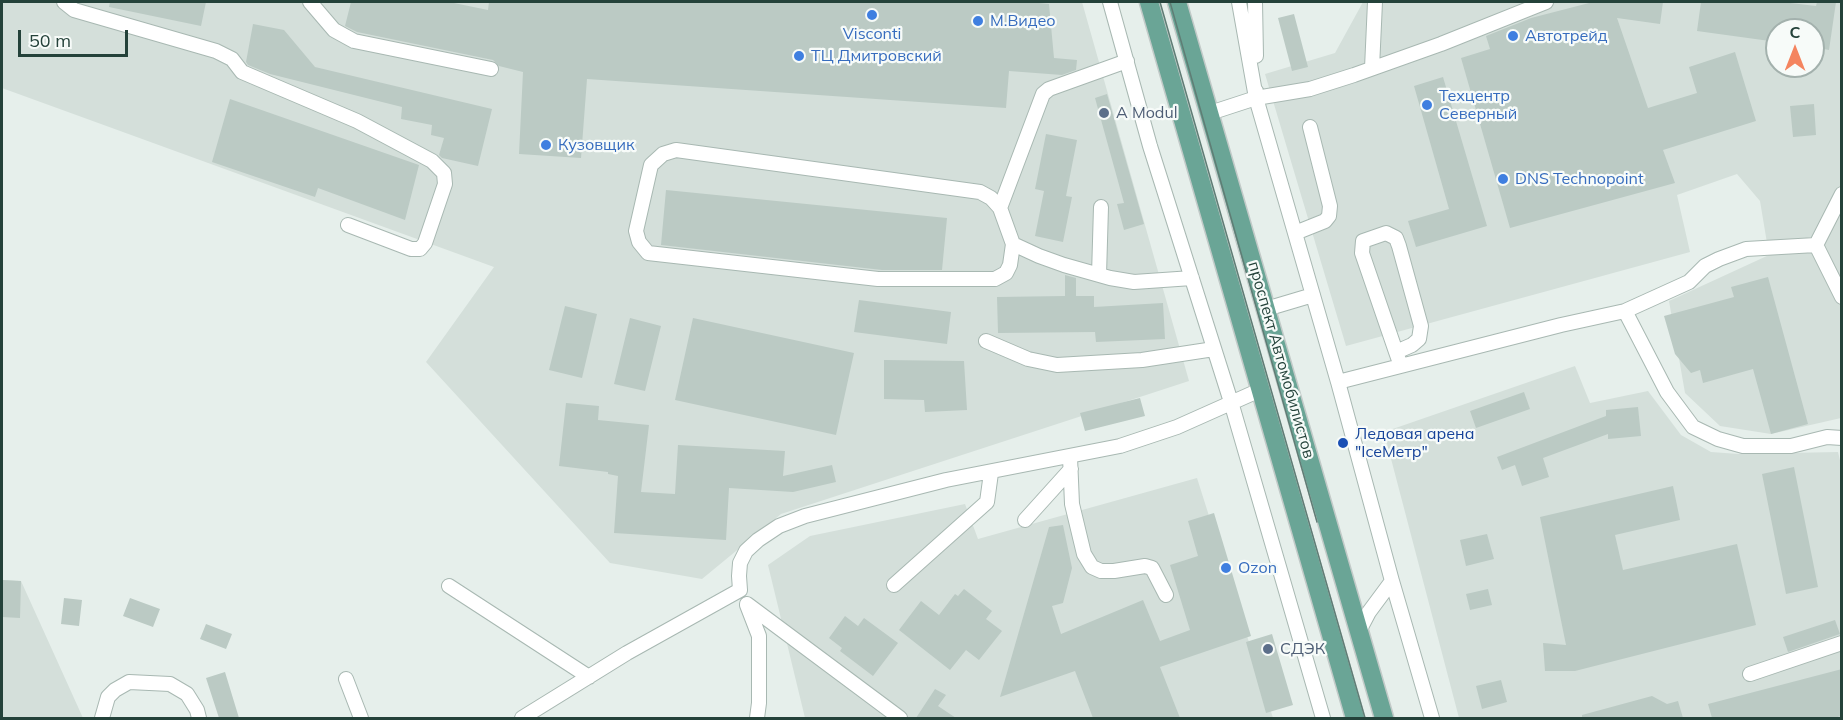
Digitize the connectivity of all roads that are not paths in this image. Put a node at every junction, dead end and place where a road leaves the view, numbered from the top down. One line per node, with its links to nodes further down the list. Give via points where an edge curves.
1 (64, 2): 19 (street, via 74,10 216,51 232,59 242,72 357,121 432,161 444,173 445,184 420,249)
2 (310, 2): 12 (street, via 334,30 354,41)
3 (1110, 2): 10 (street)
4 (1149, 2): 34 (main road, проспект Автомобилистов)
5 (1177, 2): 14 (main road, проспект Автомобилистов)
6 (1239, 2): 13 (street)
7 (1255, 2): 13 (street)
8 (1375, 2): 11 (street)
9 (1546, 2): 11 (street)
10 (1127, 61): 18 (street, via 1043,94); 24 (street)
11 (1372, 68): 13 (street, via 1310,89)
12 (491, 69)
13 (1256, 98): 14 (street); 20 (street)
14 (1210, 113): 27 (main road, проспект Автомобилистов)
15 (1310, 127): 20 (street, via 1330,206 1329,216)
16 (1842, 194): 22 (street)
17 (1101, 207): 23 (street)
18 (1000, 208): 21 (street); 21 (street, via 980,192 676,150 663,154 651,165 636,231 648,253 878,279 995,279 1006,273)
19 (348, 225)
20 (1295, 233): 25 (street)
21 (1013, 244): 23 (street)
22 (1816, 245): 26 (street); 28 (street, via 1746,249 1705,266 1689,282)
23 (1099, 276): 24 (street, via 1134,282)
24 (1192, 278): 30 (street)
25 (1313, 295): 27 (street); 33 (street)
26 (1842, 297)
27 (1266, 309): 46 (main road, проспект Автомобилистов)
28 (1625, 311): 32 (street); 36 (street, via 1666,392 1694,427 1743,446 1791,446 1827,437)
29 (986, 341): 30 (street, via 1028,359 1057,365 1142,360)
30 (1214, 349): 35 (street)
31 (1396, 352): 31 (street, via 1362,253 1363,241 1386,232 1396,238 1399,246 1421,326 1419,339); 32 (street)
32 (1401, 366): 33 (street)
33 (1338, 382): 40 (street)
34 (1260, 390): 35 (street); 58 (main road, проспект Автомобилистов)
35 (1231, 402): 37 (street, via 1177,427); 57 (street)
36 (1842, 438)
37 (1071, 463): 38 (street); 39 (street); 44 (street, via 1078,537 1092,567 1101,571 1152,568)
38 (991, 472): 41 (street, via 987,502); 43 (street, via 946,480 779,526 746,551 740,563)
39 (1025, 520)
40 (1392, 581): 46 (street); 60 (street)
41 (894, 585)
42 (449, 586): 49 (street)
43 (740, 590): 45 (street); 49 (street)
44 (1166, 595)
45 (747, 604): 55 (street, via 759,636); 56 (street)
46 (1359, 631): 59 (main road, проспект Автомобилистов)
47 (1842, 643): 48 (street)
48 (1750, 674)
49 (589, 677): 54 (street)
50 (346, 679): 53 (street)
51 (102, 718): 52 (street, via 108,697 129,682 170,684 187,694)
52 (199, 718)
53 (362, 718)
54 (522, 718)
55 (757, 718)
56 (900, 718)
57 (1323, 718)
58 (1355, 718)
59 (1384, 718)
60 (1432, 718)

